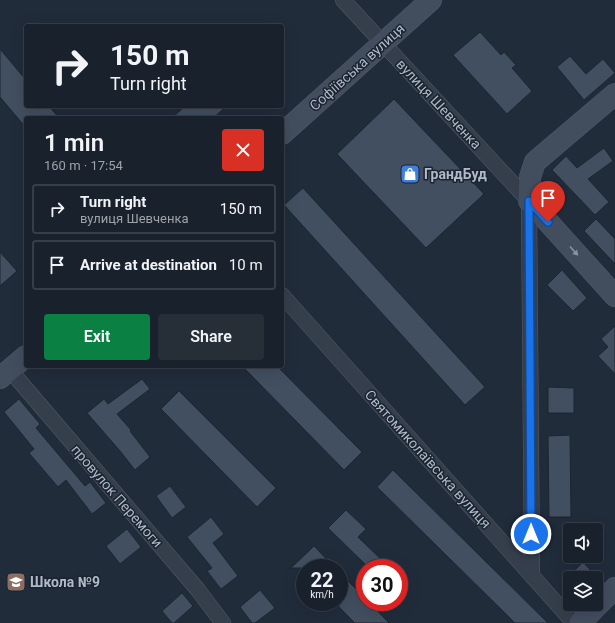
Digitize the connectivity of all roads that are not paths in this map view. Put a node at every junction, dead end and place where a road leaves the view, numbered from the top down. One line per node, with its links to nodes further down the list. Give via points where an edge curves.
1 (343, 0): 3 (street, вулиця Шевченка)
2 (431, 0): 3 (street, Софіївська вулиця)
3 (383, 44): 5 (street, Софіївська вулиця); 6 (street, вулиця Шевченка)
4 (615, 94): 6 (street, via 535,162 530,178)
5 (284, 132)
6 (529, 201): 7 (street, вулиця Шевченка, one-way to 7); 11 (street)
7 (615, 296)
8 (284, 297): 11 (street, Святомиколаївська вулиця)
9 (24, 358): 10 (street)
10 (5, 374): 13 (street, провулок Перемоги, via 198,590)
11 (532, 576): 14 (street, Святомиколаївська вулиця)
12 (615, 588): 15 (street)
13 (223, 623)
14 (574, 623)
15 (580, 623)

